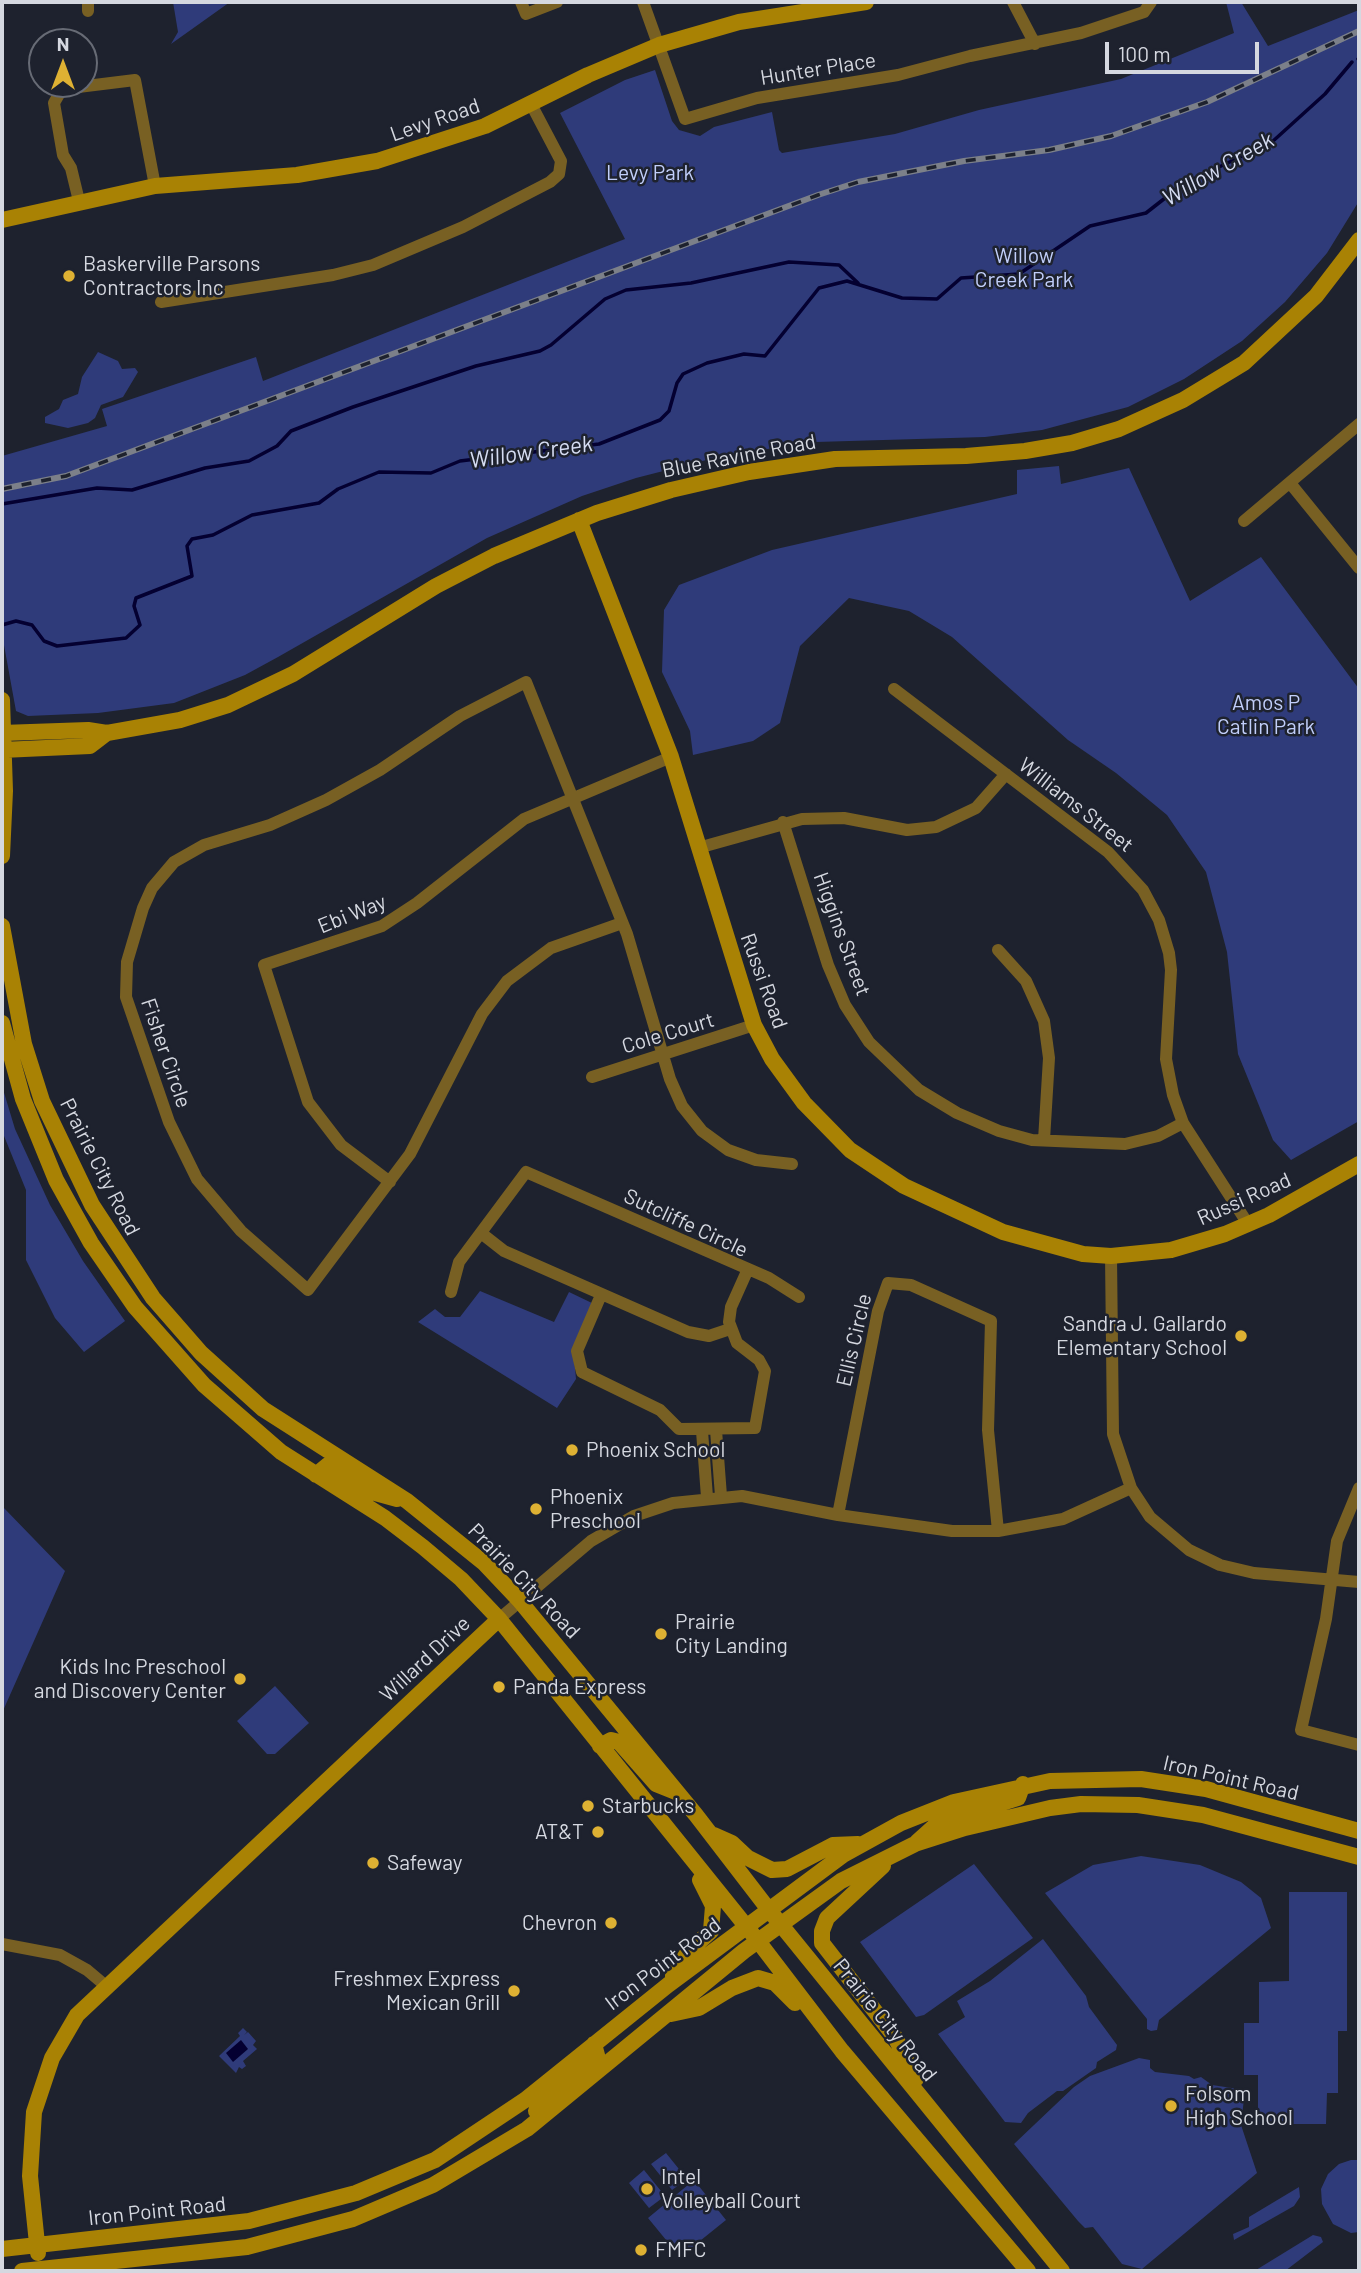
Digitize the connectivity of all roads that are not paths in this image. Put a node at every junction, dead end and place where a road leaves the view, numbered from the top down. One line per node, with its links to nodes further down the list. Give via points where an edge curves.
1 (557, 2): 6 (street)
2 (643, 2): 8 (street)
3 (866, 2): 8 (main road, Levy Road, via 739,22)
4 (1013, 2): 7 (street)
5 (1151, 2): 7 (street, Hunter Place, via 1144,12)
6 (524, 8)
7 (1035, 44): 8 (street, Hunter Place, via 886,78 757,98 685,119)
8 (659, 45): 9 (main road, Levy Road)
9 (531, 104): 10 (main road, Levy Road, via 453,138 377,161 297,174); 14 (street, via 561,161 559,174 550,182 463,227 373,265)
10 (155, 186): 11 (main road, Levy Road); 11 (street, via 135,80 62,89 54,103 63,155)
11 (79, 201): 12 (main road, Levy Road)
12 (2, 220)
13 (1359, 240): 17 (main road, Blue Ravine Road, via 1316,296 1244,363 1183,400 1119,429 1048,448 1001,454 796,463 680,487)
14 (161, 302)
15 (1359, 424): 16 (street)
16 (1290, 483): 18 (street); 19 (street)
17 (579, 520): 23 (main road, Blue Ravine Road, via 436,586 248,697 180,720); 25 (main road, Russi Road)
18 (1244, 521)
19 (1359, 568)
20 (894, 689): 26 (street, Williams Street)
21 (2, 700): 22 (main road)
22 (3, 733): 23 (main road, Blue Ravine Road); 24 (main road)
23 (107, 733): 24 (main road, Blue Ravine Road, via 90,746)
24 (3, 750): 30 (main road)
25 (671, 757): 27 (street, Ebi Way); 29 (main road, Russi Road)
26 (1006, 774): 28 (street, via 976,808 936,827 907,830 827,817); 38 (street, Williams Street, via 1121,863 1152,904 1169,953 1166,1059)
27 (572, 797): 31 (street, Fisher Circle); 42 (street, Ebi Way, via 506,830 382,926 264,965 308,1102 327,1131); 42 (street, Fisher Circle, via 526,682 460,716 326,800 187,853 163,873 147,897 127,962 128,1009 178,1144 218,1206 308,1290)
28 (783, 822): 29 (street); 39 (street, Higgins Street, via 834,981 869,1042 899,1074 942,1105 999,1131)
29 (698, 848): 35 (main road, Russi Road)
30 (2, 856)
31 (622, 923): 36 (street, Fisher Circle); 42 (street, Fisher Circle, via 551,948 507,981 482,1014 425,1129)
32 (2, 926): 58 (main road, Prairie City Road, via 24,1044 42,1101 92,1205 131,1268 178,1327 263,1409)
33 (998, 950): 39 (street, via 1026,981 1044,1021 1049,1058)
34 (2, 1023): 53 (main road, Prairie City Road, via 23,1099 56,1180 113,1276 156,1333 204,1385 281,1452)
35 (754, 1025): 36 (street, Cole Court); 45 (main road, Russi Road, via 804,1103 842,1143 878,1171 928,1199 1003,1231 1083,1254)
36 (663, 1055): 37 (street, Cole Court); 40 (street, Fisher Circle, via 682,1106 702,1131 742,1156)
37 (592, 1077)
38 (1183, 1123): 39 (street, Higgins Street, via 1158,1136 1125,1143); 43 (street, Williams Street)
39 (1044, 1140)
40 (792, 1164)
41 (1359, 1164): 43 (main road, Russi Road)
42 (390, 1182)
43 (1248, 1224): 45 (main road, Russi Road, via 1171,1250)
44 (481, 1233): 46 (street, Sutcliffe Circle, via 526,1172); 47 (street, via 455,1270); 48 (street, via 503,1251)
45 (1111, 1256): 54 (street, via 1113,1425)
46 (748, 1269): 49 (street); 50 (street, Sutcliffe Circle, via 731,1307)
47 (451, 1292)
48 (601, 1295): 50 (street, via 695,1334 709,1336); 52 (street, via 577,1352 582,1372 656,1407 679,1429)
49 (799, 1297)
50 (730, 1329): 51 (street, via 737,1343 759,1360 764,1378 755,1428)
51 (716, 1430): 52 (street); 56 (street)
52 (702, 1431): 57 (street)
53 (316, 1475): 58 (main road, via 328,1465 368,1491); 64 (main road, Prairie City Road, via 423,1547)
54 (1131, 1488): 60 (street, Willard Drive, via 1063,1519); 61 (street, via 1162,1529 1204,1558 1254,1573)
55 (1359, 1488): 61 (street, via 1341,1527)
56 (721, 1496): 57 (street, Willard Drive); 59 (street, Willard Drive, via 766,1499)
57 (707, 1497): 63 (street, Willard Drive, via 657,1507 612,1527)
58 (406, 1500): 63 (main road, Prairie City Road, via 474,1555)
59 (838, 1515): 60 (street, Willard Drive, via 952,1531); 60 (street, Ellis Circle, via 878,1311 888,1283 911,1285 991,1321 988,1430)
60 (998, 1531)
61 (1331, 1579): 62 (street); 65 (street, via 1301,1730)
62 (1359, 1582)
63 (519, 1600): 64 (street, Willard Drive); 68 (main road, Prairie City Road)
64 (499, 1619): 66 (main road, Prairie City Road); 81 (main road, Willard Drive)
65 (1359, 1745)
66 (600, 1746): 68 (main road, via 611,1740 619,1742 656,1784); 73 (main road, Prairie City Road)
67 (1023, 1784): 69 (main road, Iron Point Road, via 1108,1778 1174,1783); 71 (main road, Iron Point Road, via 943,1806); 72 (main road, via 1018,1798 937,1824)
68 (678, 1793): 70 (main road, Prairie City Road)
69 (1359, 1830)
70 (709, 1833): 71 (main road, via 772,1870 787,1868 833,1845); 75 (main road, Prairie City Road)
71 (860, 1844): 75 (main road, Iron Point Road)
72 (908, 1847): 74 (main road, Iron Point Road, via 1015,1814 1105,1804 1203,1815); 76 (main road, Iron Point Road, via 841,1881); 85 (main road, via 827,1918 822,1942 895,2037)
73 (685, 1850): 77 (main road, Prairie City Road); 80 (main road, via 713,1906 714,1919 711,1931 688,1952)
74 (1359, 1857)
75 (769, 1910): 76 (main road, Prairie City Road); 77 (main road, Iron Point Road)
76 (780, 1923): 78 (main road, Iron Point Road); 85 (main road, Prairie City Road)
77 (746, 1927): 78 (main road, Prairie City Road); 80 (main road, Iron Point Road)
78 (758, 1941): 82 (main road, Iron Point Road); 84 (main road, Prairie City Road)
79 (2, 1944): 81 (street, via 60,1955)
80 (668, 1984): 83 (main road, Iron Point Road)
81 (106, 1986): 87 (main road, Willard Drive, via 77,2015 60,2042 35,2108 30,2176)
82 (668, 2014): 84 (main road, via 699,2008 748,1981 767,1978); 86 (main road, Iron Point Road)
83 (594, 2044): 86 (main road, via 597,2055 593,2064 534,2113); 87 (main road, Iron Point Road, via 525,2100 435,2160 356,2193 249,2221)
84 (842, 2051): 91 (main road, Prairie City Road)
85 (923, 2098): 92 (main road, Prairie City Road)
86 (527, 2129): 89 (main road, Iron Point Road, via 433,2185 318,2230 198,2255)
87 (37, 2244): 88 (main road, Iron Point Road); 89 (main road, Willard Drive)
88 (2, 2249)
89 (40, 2269): 90 (main road, Iron Point Road)
90 (22, 2271)
91 (1028, 2271)
92 (1062, 2271)

